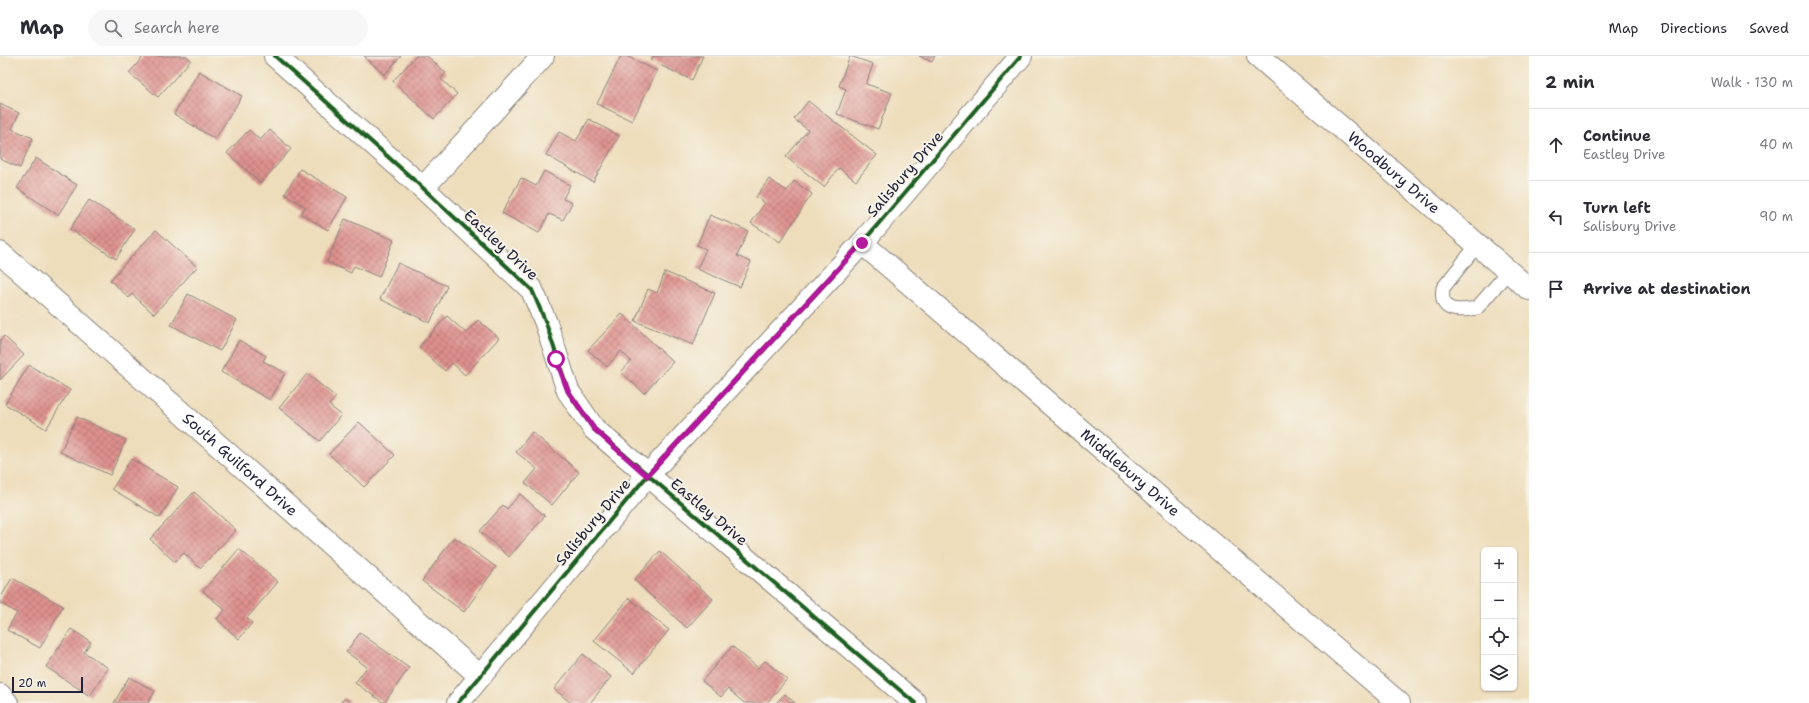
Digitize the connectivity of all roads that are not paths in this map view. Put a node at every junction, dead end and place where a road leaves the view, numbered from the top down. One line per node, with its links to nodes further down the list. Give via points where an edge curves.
1 (275, 56): 5 (street, Eastley Drive)
2 (543, 56): 5 (street)
3 (1021, 56): 6 (street, Salisbury Drive)
4 (1258, 56): 7 (street, Woodbury Drive)
5 (423, 188): 11 (street, Eastley Drive, via 532,290 546,323 568,391 594,429)
6 (862, 243): 11 (street, Salisbury Drive); 17 (street, Middlebury Drive)
7 (1477, 245): 9 (street, Woodbury Drive); 9 (lane, via 1443,288 1442,296 1447,306 1457,311 1477,308)
8 (0, 252): 12 (street, South Guilford Drive)
9 (1508, 272): 10 (street, Woodbury Drive)
10 (1529, 289)
11 (647, 476): 12 (street, Salisbury Drive); 16 (street, Eastley Drive)
12 (480, 676): 15 (street, Salisbury Drive)
13 (0, 695): 14 (street)
14 (7, 703)
15 (458, 703)
16 (916, 703)
17 (1399, 703)

